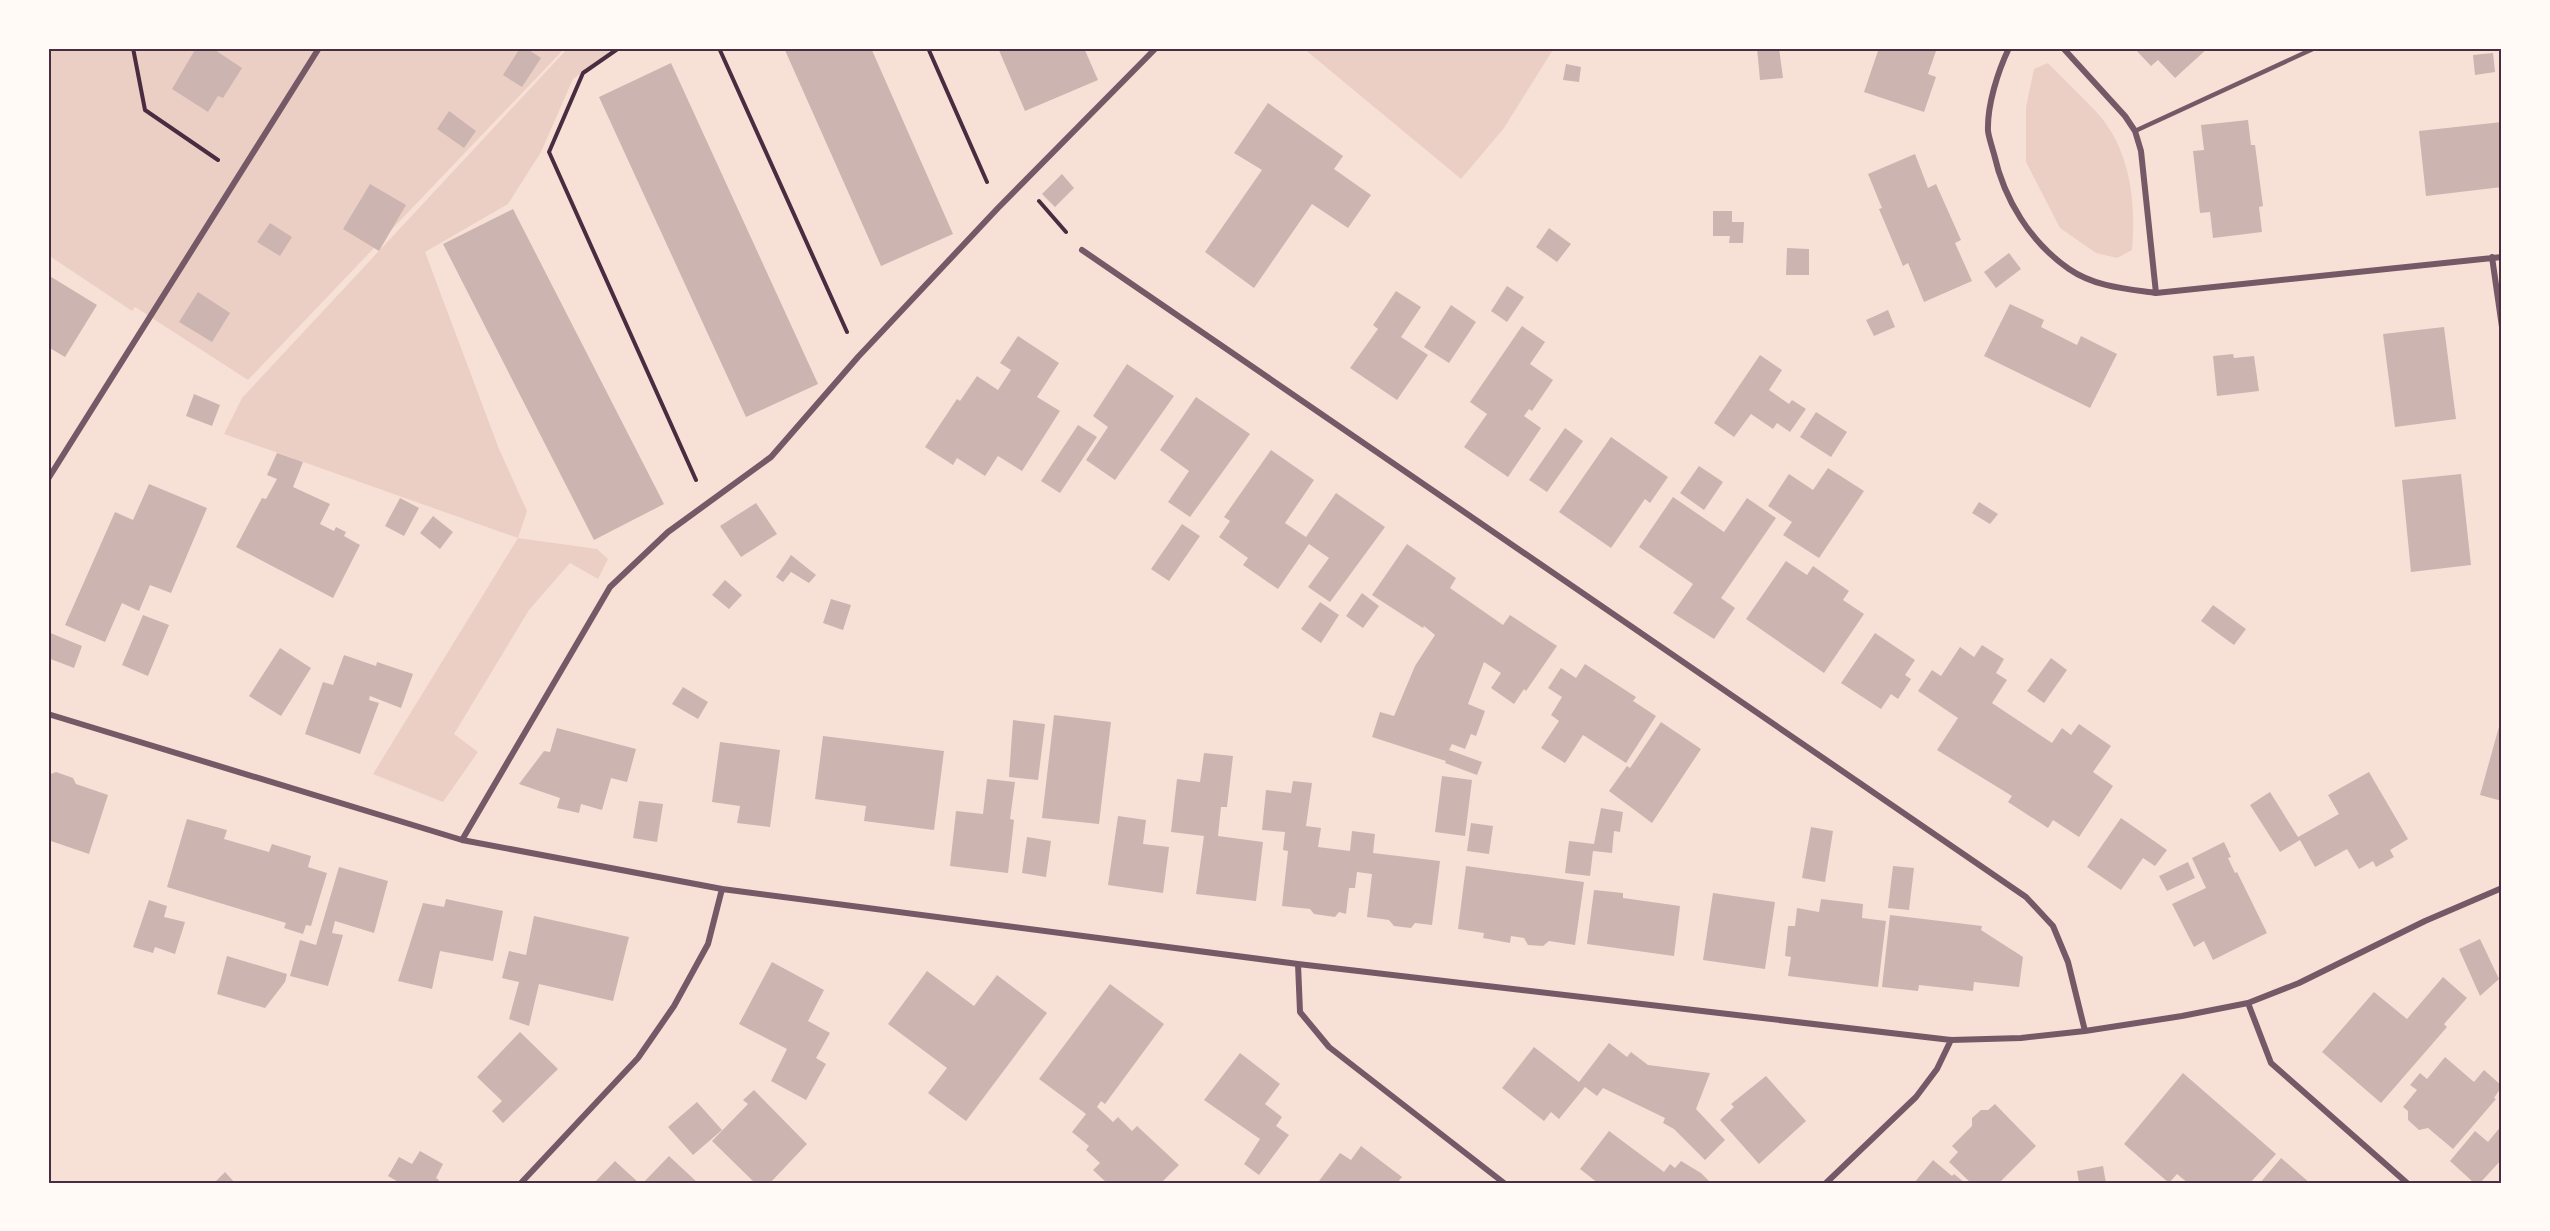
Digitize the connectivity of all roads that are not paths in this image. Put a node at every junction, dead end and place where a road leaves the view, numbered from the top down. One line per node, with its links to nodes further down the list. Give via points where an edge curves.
1 (320, 48): 12 (street)
2 (1156, 48): 14 (street, via 998,208 858,357 771,457 668,532 610,587)
3 (2009, 48): 10 (street, via 1999,69 1988,131 1999,178 2012,205 2038,242 2070,270 2107,286)
4 (2063, 48): 6 (street)
5 (2315, 48): 6 (lane)
6 (2135, 131): 10 (street)
7 (1082, 250): 19 (street, via 2026,897 2053,926 2068,962)
8 (2492, 257): 9 (street); 10 (street); 11 (street)
9 (2502, 257)
10 (2156, 293)
11 (2502, 327)
12 (48, 479)
13 (48, 714): 14 (street)
14 (462, 840): 16 (street)
15 (2502, 888): 18 (street)
16 (722, 889): 17 (street); 21 (street, via 708,944 674,1006 638,1058)
17 (1298, 964): 20 (street); 22 (street, via 1300,1012 1329,1047)
18 (2248, 1003): 19 (street); 24 (street, via 2271,1063)
19 (2085, 1031): 20 (street)
20 (1951, 1041): 23 (street, via 1937,1069 1916,1096)
21 (521, 1183)
22 (1504, 1183)
23 (1826, 1183)
24 (2407, 1183)

